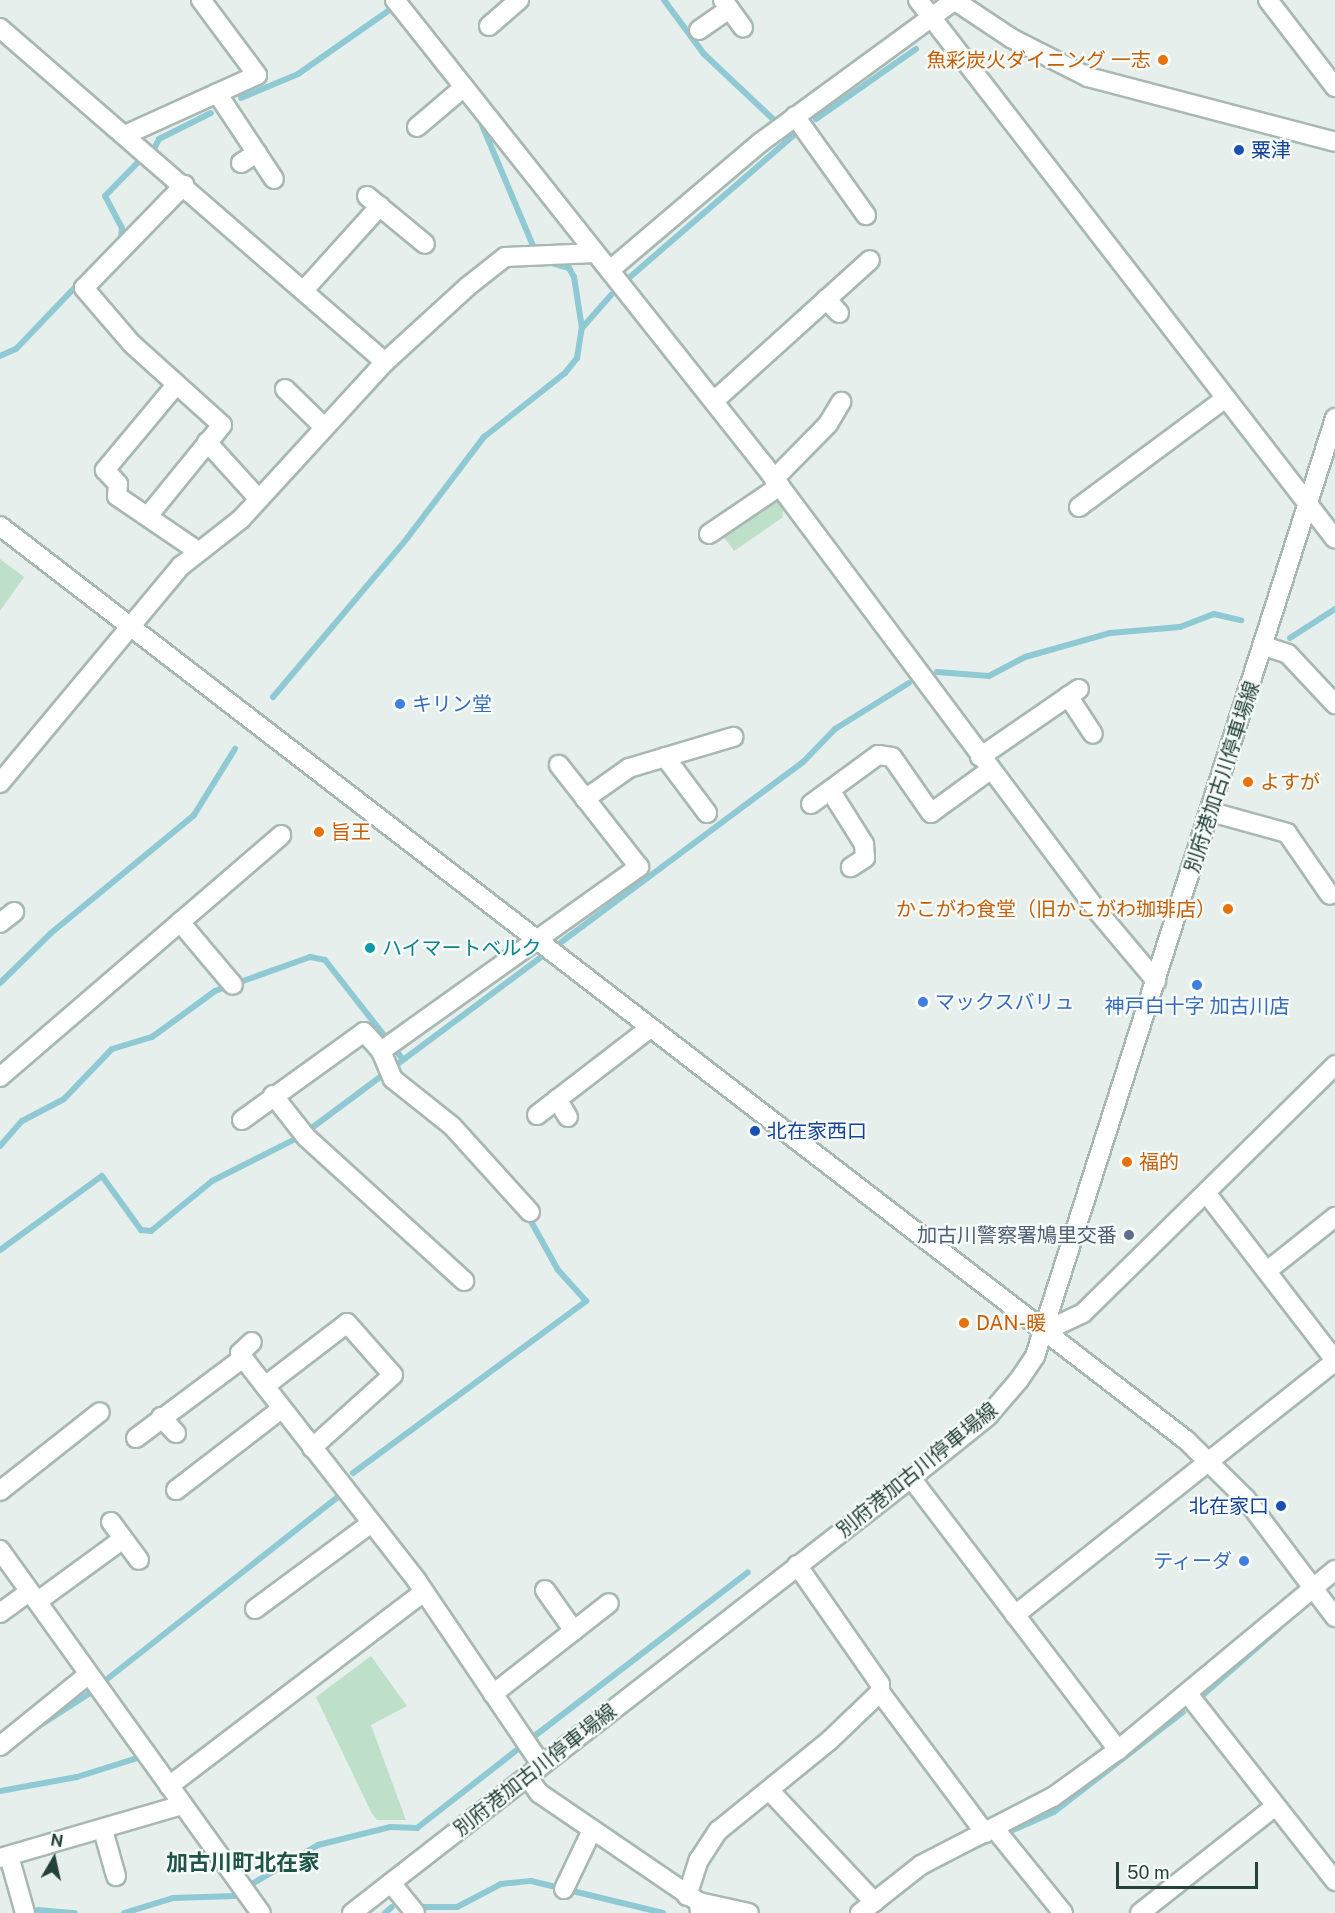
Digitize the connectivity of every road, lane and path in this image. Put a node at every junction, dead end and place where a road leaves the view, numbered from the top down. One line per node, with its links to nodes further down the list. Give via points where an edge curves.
1 (395, 0): 14 (street)
2 (918, 0): 8 (street)
3 (954, 0): 8 (street); 19 (street, via 1011,38 1088,77)
4 (1268, 0): 13 (street)
5 (196, 3): 15 (street, via 257,75)
6 (506, 4): 9 (street)
7 (726, 4): 11 (street); 12 (street)
8 (930, 20): 16 (street); 35 (street)
9 (489, 26)
10 (0, 28): 18 (street)
11 (743, 28)
12 (699, 30)
13 (1335, 87)
14 (463, 88): 17 (street); 26 (street)
15 (217, 93): 18 (street); 20 (street)
16 (795, 116): 24 (street); 28 (street)
17 (417, 128)
18 (125, 135): 23 (street)
19 (1335, 142)
20 (257, 153): 21 (street); 22 (street)
21 (241, 163)
22 (274, 179)
23 (184, 186): 29 (street); 33 (street, via 84,288 91,302)
24 (866, 215)
25 (425, 244): 29 (street, via 373,201)
26 (595, 254): 28 (street); 32 (street, via 505,257)
27 (870, 260): 30 (street)
28 (610, 270): 36 (street)
29 (305, 289): 32 (street)
30 (826, 299): 31 (street); 36 (street)
31 (839, 313)
32 (385, 362): 39 (street)
33 (176, 385): 40 (street, via 222,425); 45 (street, via 105,470 118,484 117,496)
34 (285, 389): 39 (street)
35 (1226, 398): 43 (street); 44 (street)
36 (714, 401): 41 (street)
37 (841, 402): 41 (street, via 828,424)
38 (1335, 418): 43 (street, 別府港加古川停車場線)
39 (324, 427): 42 (street)
40 (207, 442): 42 (street); 45 (street)
41 (777, 483): 47 (street); 56 (street)
42 (258, 498): 49 (street)
43 (1309, 504): 48 (street); 51 (street, 別府港加古川停車場線)
44 (1079, 507)
45 (148, 516): 49 (street)
46 (0, 526): 50 (street)
47 (709, 534)
48 (1335, 539)
49 (199, 552): 50 (street)
50 (130, 626): 58 (street, via 51,729); 68 (street)
51 (1264, 646): 52 (street, via 1288,654); 62 (street, 別府港加古川停車場線)
52 (1335, 704)
53 (1094, 734): 56 (street, via 1074,693)
54 (733, 737): 55 (street)
55 (665, 757): 60 (street, via 629,768); 63 (street)
56 (985, 764): 59 (street, via 931,813 892,757 878,755); 69 (street)
57 (559, 765): 60 (street)
58 (0, 783)
59 (830, 790): 61 (street); 65 (street, via 864,844 865,858)
60 (585, 799): 68 (street, via 639,867)
61 (811, 804)
62 (1211, 812): 66 (street, via 1287,833); 69 (street, 別府港加古川停車場線)
63 (707, 813)
64 (281, 835): 67 (street)
65 (851, 867)
66 (1320, 889)
67 (180, 922): 70 (street); 74 (street)
68 (533, 938): 71 (street); 72 (street)
69 (1156, 981): 85 (street, 別府港加古川停車場線)
70 (233, 985)
71 (650, 1028): 76 (street); 85 (street)
72 (381, 1051): 75 (street, via 364,1032); 81 (street, via 393,1079 452,1126)
73 (1335, 1065): 80 (street)
74 (0, 1077)
75 (273, 1095): 79 (street); 84 (street, via 306,1137)
76 (556, 1099): 77 (street); 78 (street)
77 (537, 1115)
78 (568, 1117)
79 (242, 1120)
80 (1207, 1194): 83 (street); 85 (street, via 1083,1313)
81 (530, 1212)
82 (1335, 1217): 83 (street)
83 (1267, 1271): 86 (street)
84 (464, 1281)
85 (1043, 1332): 94 (street); 95 (street, 別府港加古川停車場線, via 1019,1380 988,1416)
86 (1335, 1361): 94 (street)
87 (266, 1386): 88 (street); 90 (street, via 248,1350); 93 (street, via 347,1323 393,1375)
88 (281, 1409): 93 (street); 96 (street)
89 (100, 1412): 97 (street)
90 (161, 1417): 91 (street); 92 (street)
91 (176, 1433)
92 (136, 1438)
93 (312, 1448): 99 (street)
94 (1209, 1460): 105 (street); 112 (street)
95 (911, 1478): 103 (street, 別府港加古川停車場線); 112 (street)
96 (176, 1490)
97 (0, 1491)
98 (111, 1522): 100 (street)
99 (370, 1524): 107 (street); 110 (street)
100 (123, 1539): 102 (street); 108 (street)
101 (0, 1550): 108 (street)
102 (139, 1560)
103 (797, 1565): 116 (street, via 880,1684); 121 (street, 別府港加古川停車場線)
104 (1335, 1570): 105 (street)
105 (1316, 1586): 113 (street); 118 (street)
106 (545, 1590): 114 (street)
107 (424, 1592): 117 (street); 122 (street)
108 (34, 1596): 111 (street); 115 (street)
109 (609, 1603): 114 (street)
110 (255, 1609)
111 (0, 1613)
112 (1015, 1615): 120 (street)
113 (1335, 1617)
114 (574, 1631): 117 (street)
115 (89, 1674): 119 (street); 122 (street)
116 (880, 1692): 123 (street); 128 (street)
117 (493, 1694): 121 (street)
118 (1188, 1694): 120 (street); 125 (street)
119 (0, 1746)
120 (1119, 1750): 128 (street, via 1053,1797)
121 (534, 1770): 127 (street, via 539,1793); 132 (street, 別府港加古川停車場線)
122 (169, 1786): 124 (street)
123 (769, 1790): 134 (street, via 718,1832 699,1860); 135 (street)
124 (182, 1805): 126 (street); 137 (street)
125 (1274, 1807): 131 (street); 142 (street)
126 (103, 1830): 129 (street); 130 (street)
127 (592, 1830): 133 (street); 134 (street)
128 (990, 1831): 135 (street, via 921,1865); 141 (street)
129 (4, 1857): 136 (street)
130 (116, 1876)
131 (1335, 1881)
132 (391, 1882): 138 (street, 別府港加古川停車場線); 139 (street)
133 (564, 1889)
134 (695, 1904): 140 (street)
135 (867, 1908)
136 (25, 1913)
137 (261, 1913)
138 (352, 1913)
139 (415, 1913)
140 (749, 1913)
141 (1063, 1913)
142 (1140, 1913)

